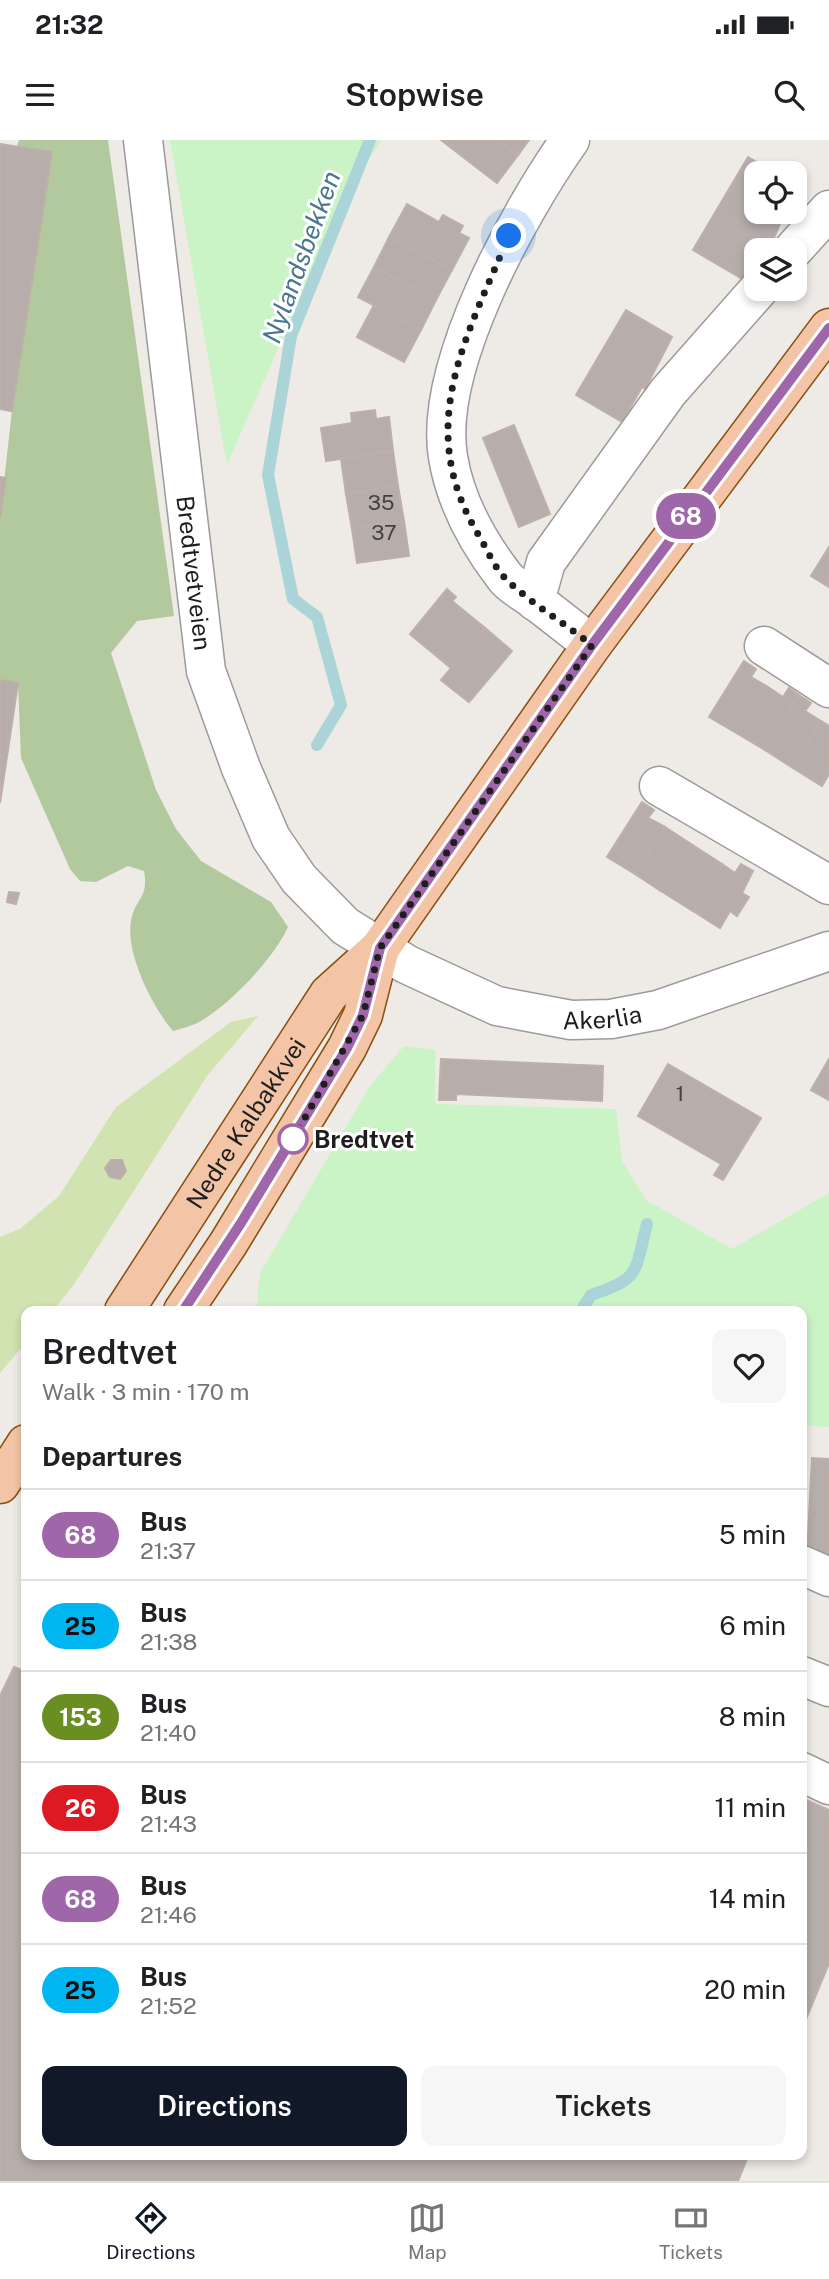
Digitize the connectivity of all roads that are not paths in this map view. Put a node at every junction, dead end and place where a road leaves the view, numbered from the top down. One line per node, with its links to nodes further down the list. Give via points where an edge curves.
1 (143, 140): 13 (street, Bredtvetveien, via 206,671 271,838 323,906)
2 (570, 140): 7 (street, via 509,236 472,324 448,416 447,456 463,510 505,579)
3 (829, 209): 4 (street)
4 (804, 238)
5 (748, 301): 7 (street, via 668,392 546,562)
6 (829, 328): 8 (main road, Nedre Kalbakkvei)
7 (535, 601): 8 (street)
8 (592, 645): 13 (main road, Nedre Kalbakkvei)
9 (764, 646): 10 (street)
10 (829, 688)
11 (659, 786): 12 (street)
12 (829, 886)
13 (380, 948): 14 (street, Akerlia, via 497,1006 571,1020 611,1019 658,1010); 15 (main road, Nedre Kalbakkvei, via 329,994); 16 (main road, Nedre Kalbakkvei, via 363,1015 347,1048)
14 (829, 951)
15 (127, 1306)
16 (186, 1306)
17 (21, 1452): 19 (main road)
18 (21, 1471): 19 (main road)
19 (0, 1485)
20 (807, 1567): 21 (street)
21 (829, 1577)
22 (807, 1678): 23 (street)
23 (829, 1687)
24 (807, 1774): 25 (street)
25 (829, 1784)

